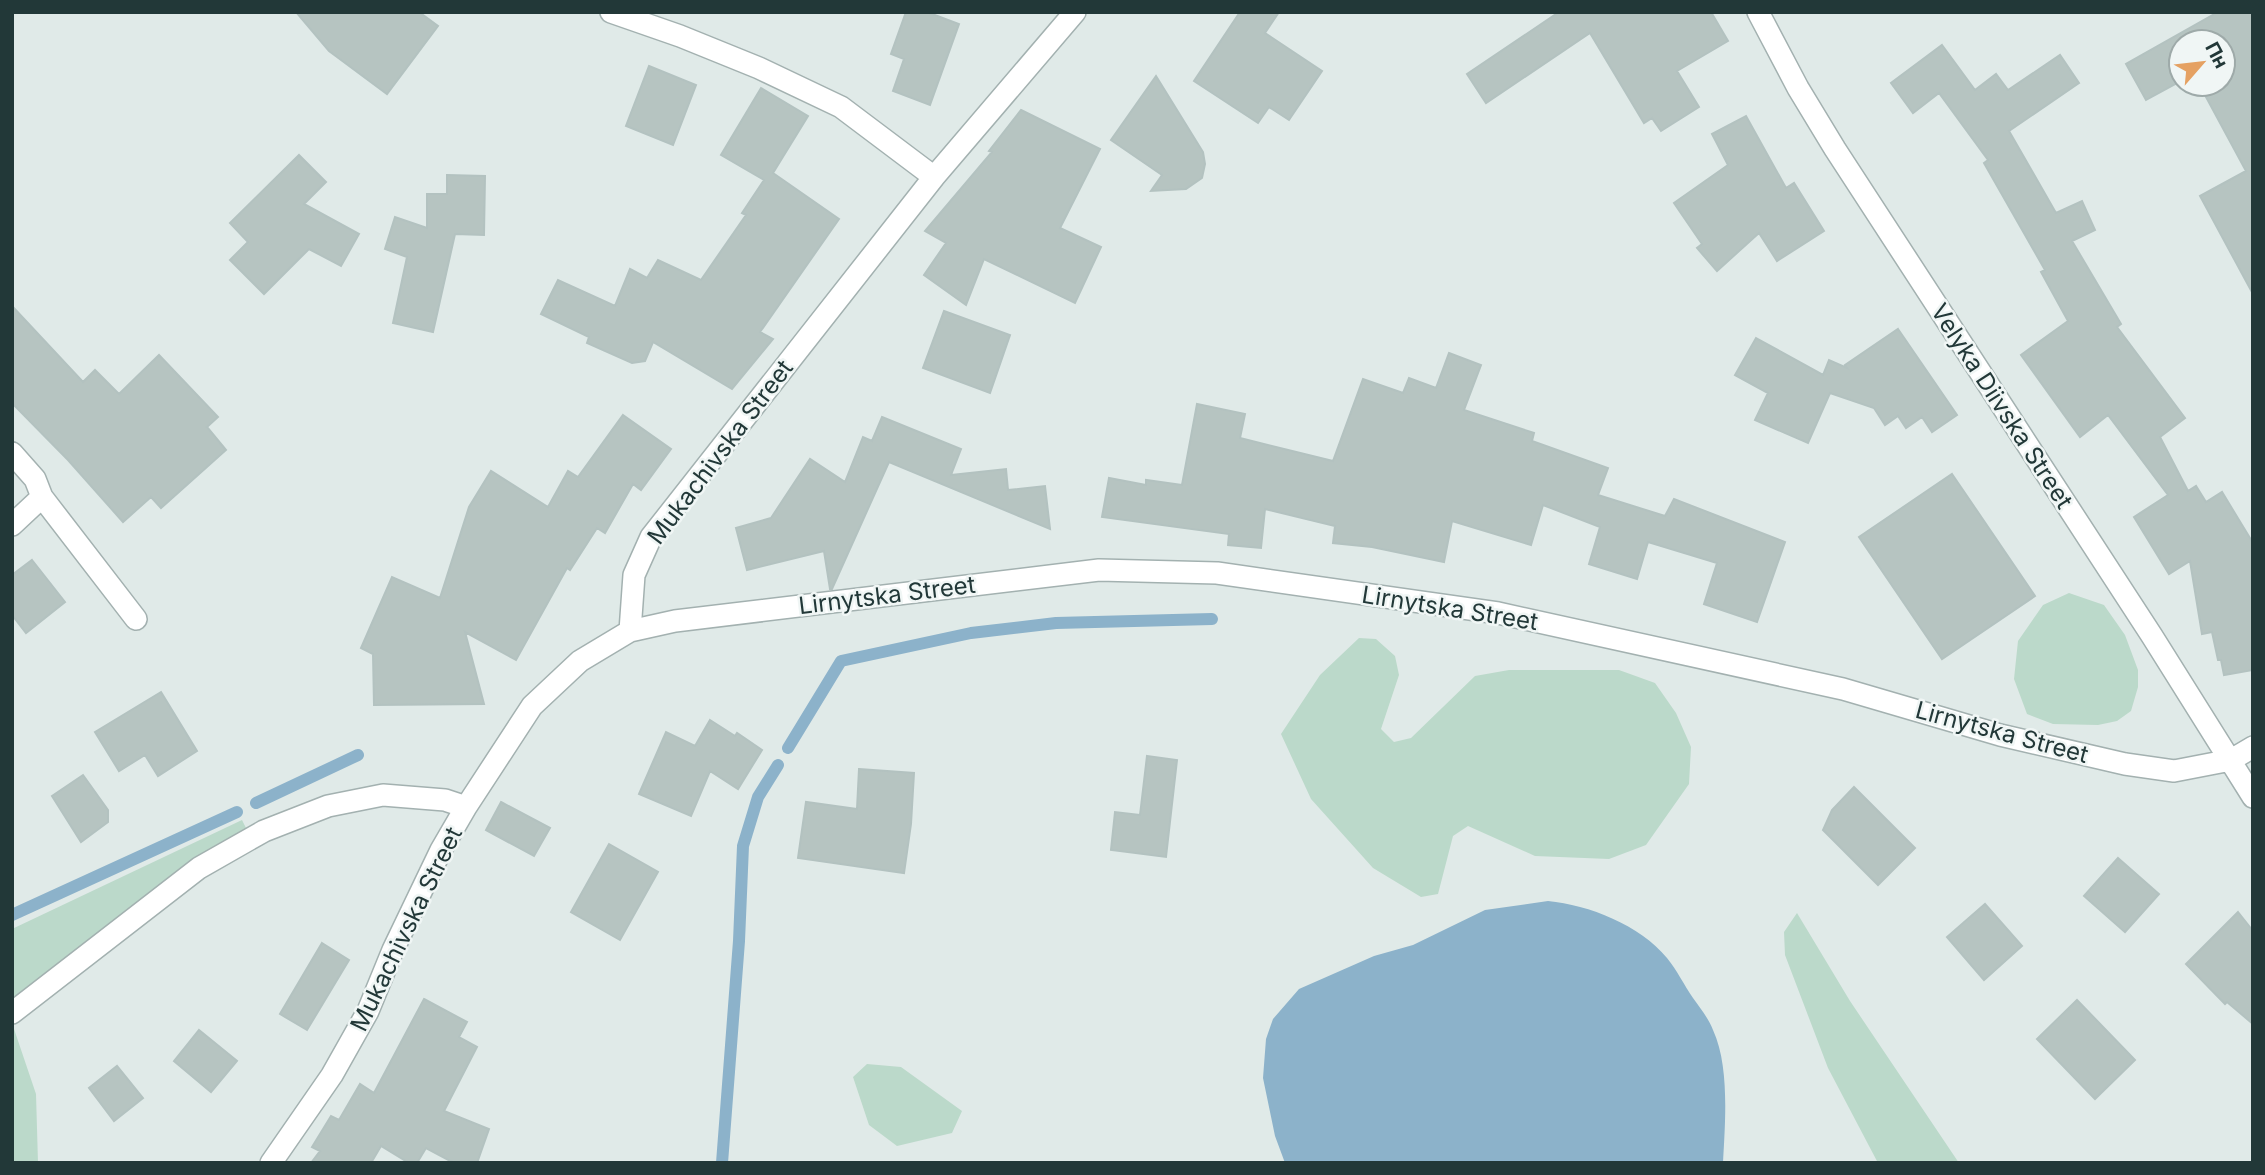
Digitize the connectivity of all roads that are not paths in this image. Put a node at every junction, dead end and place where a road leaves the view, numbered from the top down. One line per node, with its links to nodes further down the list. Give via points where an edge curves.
1 (611, 12): 4 (street, via 759,68 841,107)
2 (1075, 12): 4 (street, Mukachivska Street)
3 (1758, 12): 11 (street, Velyka Diivska Street, via 1835,149)
4 (934, 177): 9 (street, Mukachivska Street, via 651,537 634,575)
5 (12, 453): 6 (street, via 35,479)
6 (42, 497): 7 (street); 8 (street)
7 (12, 524)
8 (136, 619)
9 (630, 631): 11 (street, Lirnytska Street, via 675,621 1099,570 1217,573 1498,613 1831,686 2000,735 2125,764 2174,771); 13 (street, Mukachivska Street, via 580,661 532,706)
10 (2253, 747): 11 (street, Lirnytska Street)
11 (2231, 760): 12 (street, Velyka Diivska Street)
12 (2253, 797)
13 (466, 807): 14 (street, via 445,800 383,795 328,807 264,831 199,868); 15 (street, Mukachivska Street, via 362,1021 332,1075)
14 (12, 1013)
15 (271, 1163)

